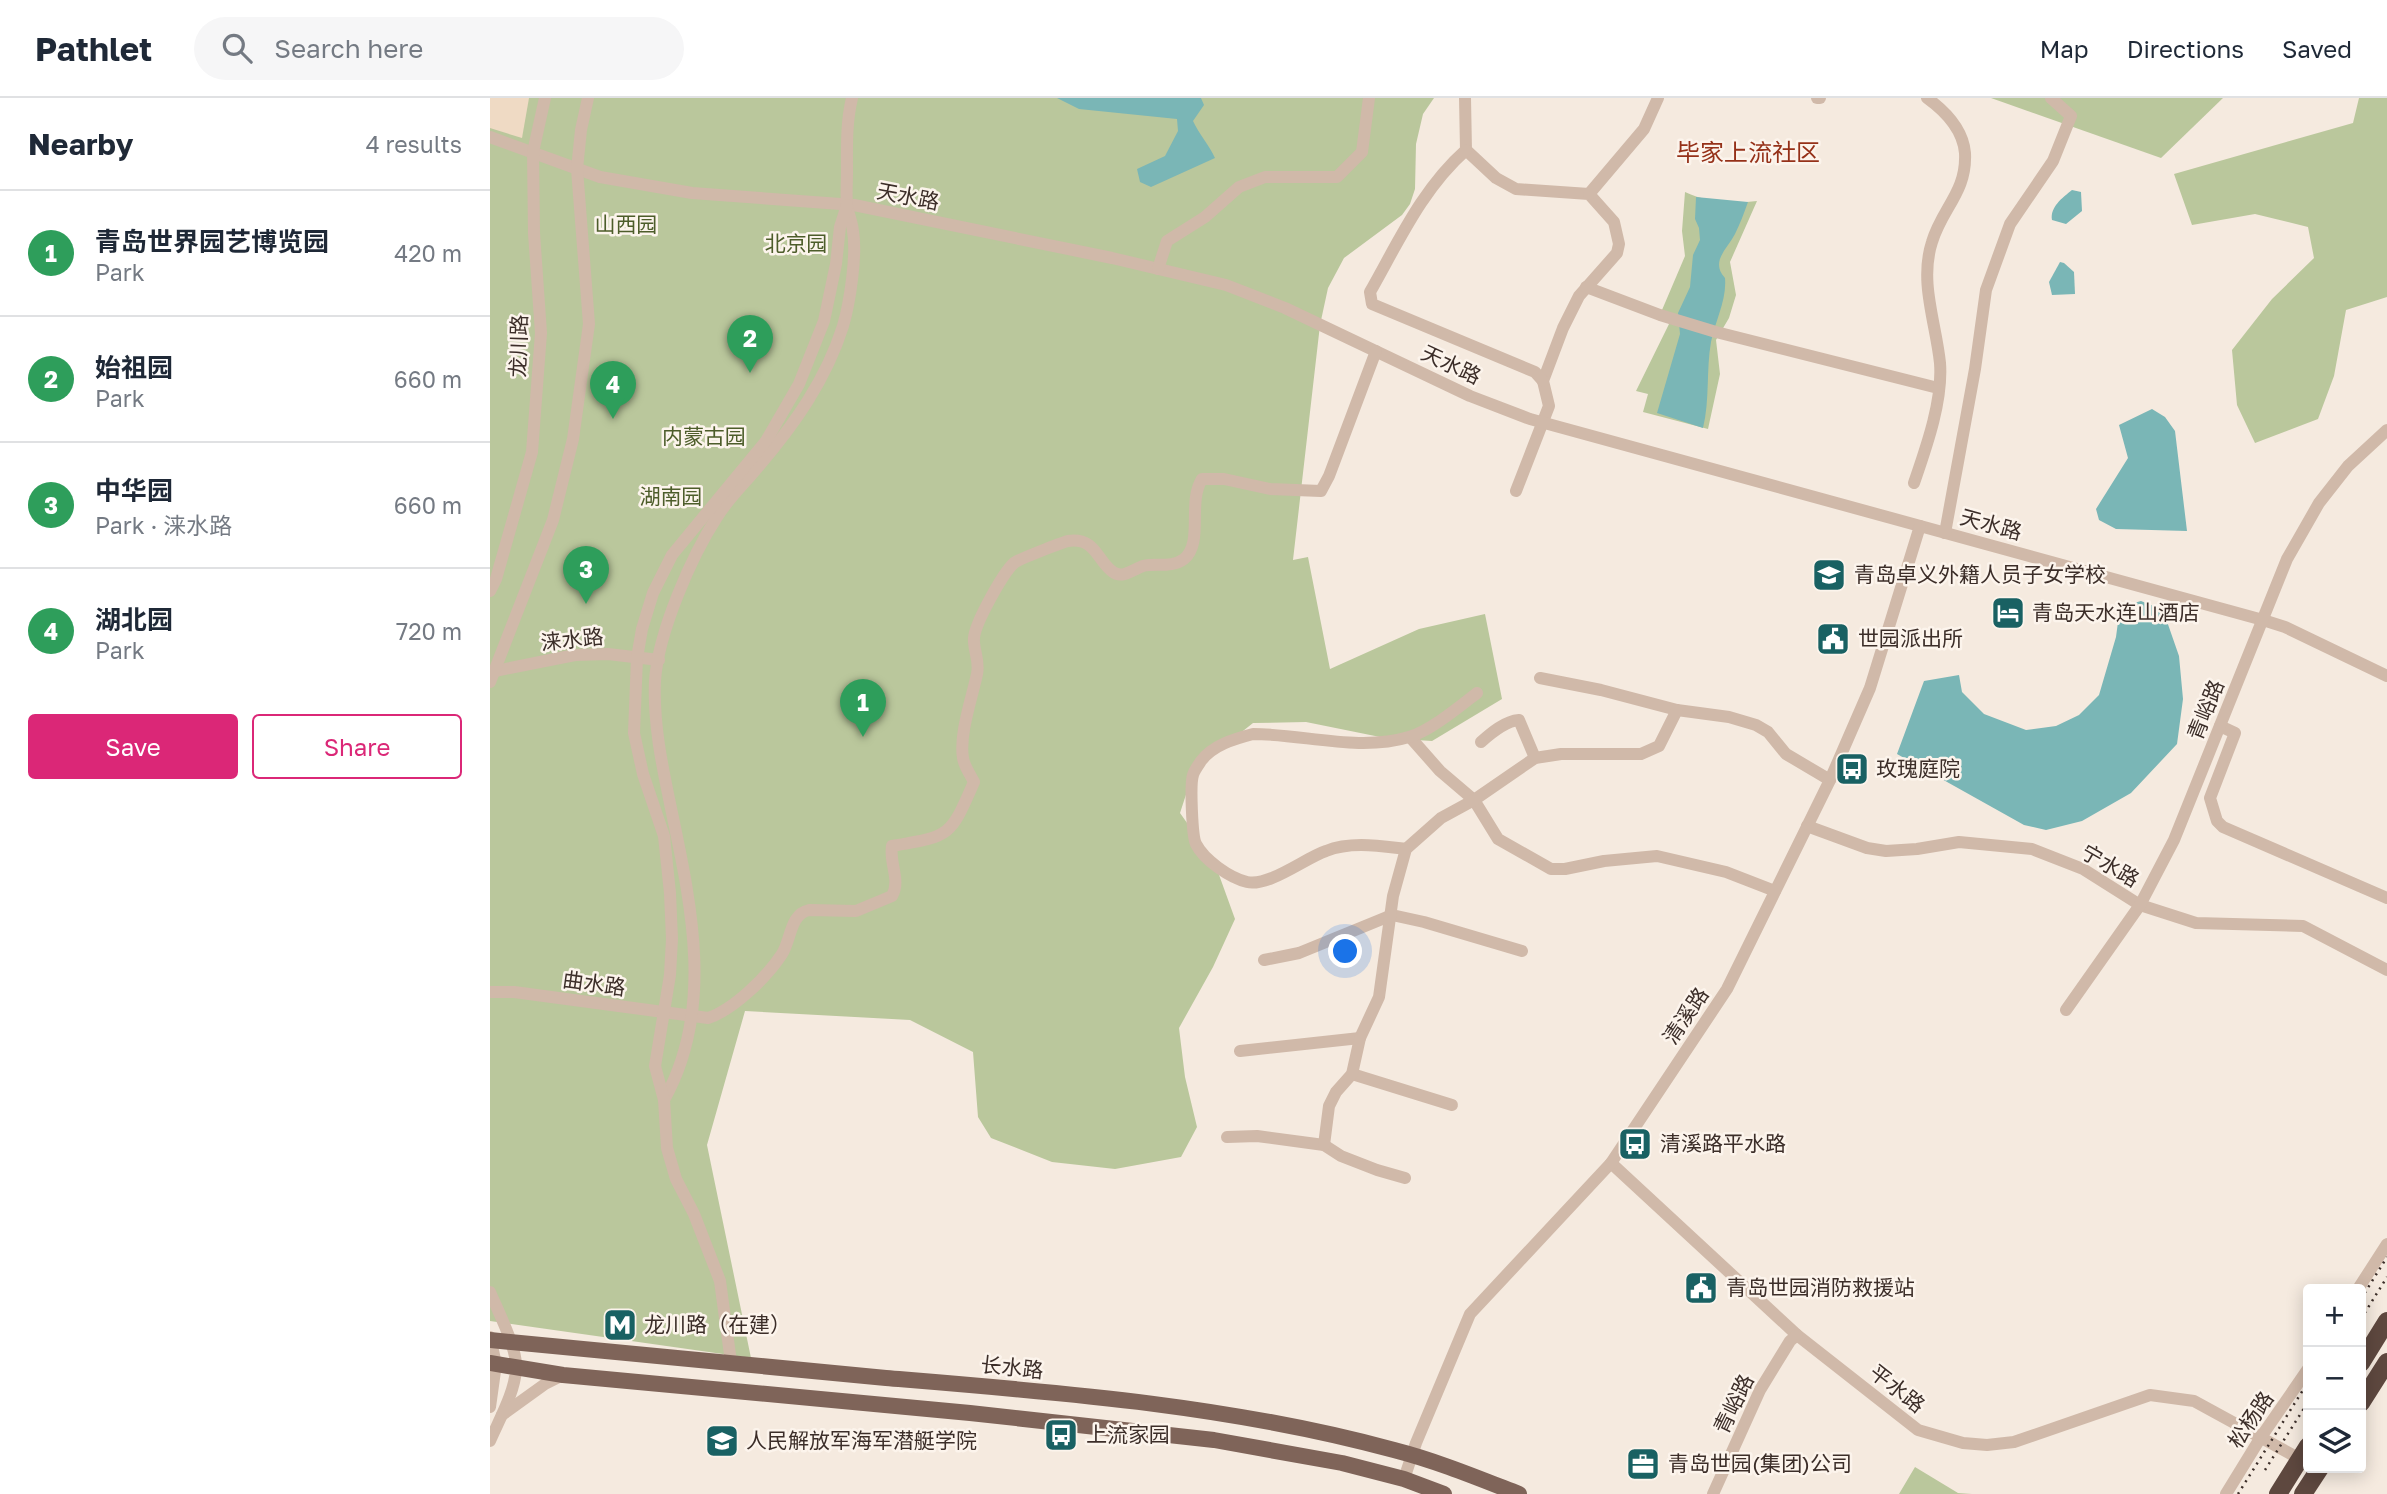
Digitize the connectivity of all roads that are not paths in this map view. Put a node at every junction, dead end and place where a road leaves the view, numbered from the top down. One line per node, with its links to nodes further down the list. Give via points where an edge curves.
1 (545, 98): 11 (street, 龙川路)
2 (587, 98): 12 (street)
3 (852, 98): 14 (street, via 847,120)
4 (1369, 98): 15 (street, via 1362,152 1337,177 1265,177 1239,187 1205,217 1167,241)
5 (1465, 98): 10 (street)
6 (1658, 98): 13 (street, via 1644,129)
7 (1927, 98): 19 (street, via 1959,131 1965,150 1961,188 1931,243 1927,288 1940,365)
8 (2052, 98): 25 (street, via 2071,116 2053,161 2010,224 1986,290)
9 (490, 137): 11 (street, 天水路)
10 (1466, 150): 13 (street, via 1496,178 1517,189); 18 (street, via 1422,200 1370,299 1535,372)
11 (533, 152): 12 (street, 天水路); 26 (street, 龙川路, via 541,333 532,452)
12 (577, 169): 14 (street, 天水路, via 692,193); 30 (street, via 589,324 573,439 553,520)
13 (1589, 194): 16 (street, via 1614,222 1619,244 1617,253)
14 (847, 205): 15 (street, 天水路); 28 (street, via 824,321 799,384 766,441 672,555 653,593); 29 (street, via 854,232 852,280 843,326 821,380 802,412 718,515 689,566)
15 (1158, 269): 17 (street, 天水路, via 1226,285)
16 (1587, 287): 18 (street, via 1563,328); 19 (street, via 1716,332)
17 (1376, 351): 20 (street, 天水路, via 1470,396); 53 (street, 曲水路, via 1321,491 1202,479 1195,495 1194,541 1190,552 1172,565 1150,565 1117,574 1095,548 1078,541 1067,541 1015,563 994,590 974,637 979,664 962,744 963,761 974,782 953,825 934,839 892,846 896,880 892,896 856,911 802,912 781,955 751,988 722,1014)
18 (1543, 381): 20 (street, via 1549,406)
19 (1938, 388): 22 (street, via 1932,429)
20 (1543, 422): 23 (street); 24 (street, 天水路)
21 (2387, 430): 27 (street, 青峪路, via 2348,466 2319,503 2287,559)
22 (1914, 483)
23 (1517, 491)
24 (1920, 526): 25 (street, 天水路); 39 (street, 清溪路, via 1870,688)
25 (1945, 533): 27 (street, 天水路)
26 (490, 591)
27 (2263, 620): 31 (street, 天水路); 35 (street, 青峪路)
28 (638, 658): 29 (street, 涞水路); 30 (street, 涞水路, via 575,655); 52 (street, via 634,733 664,836 670,893 670,975)
29 (659, 660): 53 (street, via 657,729 690,904 695,978)
30 (492, 675)
31 (2387, 676)
32 (1540, 678): 34 (street)
33 (1477, 693): 36 (street)
34 (1677, 710): 38 (street, via 1659,746 1642,754); 39 (street, via 1756,725 1786,754)
35 (2220, 726): 44 (street, via 2235,733 2210,797 2217,821); 45 (street, 青峪路, via 2174,840)
36 (1410, 737): 40 (street); 42 (street, via 1372,744 1252,734 1217,747 1193,775 1195,843 1204,855 1245,881 1262,881 1328,850 1361,845)
37 (1481, 742): 38 (street, via 1519,720)
38 (1535, 758): 40 (street)
39 (1830, 780): 41 (street, 清溪路)
40 (1474, 800): 42 (street, via 1441,818); 43 (street, via 1498,839 1551,869 1657,856 1726,872)
41 (1808, 826): 43 (street, 清溪路); 45 (street, 宁水路, via 1886,851 1958,842 2032,849 2084,869)
42 (1406, 849): 46 (street)
43 (1775, 891): 61 (street, 清溪路, via 1727,989)
44 (2387, 898)
45 (2140, 905): 49 (street, 宁水路, via 2196,923 2303,926); 51 (street, 青峪路)
46 (1392, 915): 47 (street); 48 (street, via 1299,953); 54 (street, via 1379,997)
47 (1522, 951)
48 (1264, 960)
49 (2387, 970)
50 (490, 992): 52 (street, 曲水路)
51 (2066, 1010)
52 (663, 1012): 53 (street, 曲水路); 57 (street, via 655,1066)
53 (692, 1016): 57 (street, via 677,1076)
54 (1360, 1038): 55 (street); 56 (street)
55 (1240, 1051)
56 (1352, 1074): 58 (street); 60 (street, via 1329,1106)
57 (664, 1100): 71 (street, via 667,1147 676,1179 720,1282)
58 (1452, 1105)
59 (1227, 1137): 60 (street)
60 (1324, 1145): 62 (street, via 1353,1161)
61 (1611, 1163): 67 (street, 平水路); 84 (street, 清溪路, via 1470,1314)
62 (1405, 1178)
63 (2387, 1244): 64 (street)
64 (2361, 1284)
65 (490, 1292): 69 (street)
66 (2387, 1321): 70 (highway)
67 (1797, 1335): 80 (street, 平水路, via 1918,1430 1963,1443 2014,1442 2150,1395 2194,1401); 89 (street, 青峪路, via 1760,1390)
68 (491, 1339): 69 (main road, 长水路); 73 (street)
69 (511, 1342): 71 (main road, 长水路); 74 (street)
70 (2366, 1355)
71 (731, 1362): 84 (main road, 长水路, via 1218,1412)
72 (2387, 1362): 77 (highway)
73 (493, 1364): 74 (main road); 78 (street)
74 (517, 1368): 75 (main road); 79 (street)
75 (563, 1375): 79 (street); 86 (main road, via 1214,1440)
76 (2303, 1376): 80 (street, 松杨路)
77 (2366, 1395)
78 (490, 1407)
79 (502, 1415): 81 (street)
80 (2262, 1437): 82 (street, 平水路); 90 (street, 松杨路)
81 (490, 1441)
82 (2303, 1452)
83 (2303, 1454): 91 (highway)
84 (1412, 1455): 86 (street, 清溪路); 88 (main road, 长水路)
85 (2317, 1473): 92 (highway)
86 (1404, 1479): 87 (main road)
87 (1444, 1494)
88 (1519, 1494)
89 (1713, 1494)
90 (2226, 1494)
91 (2278, 1494)
92 (2304, 1494)

